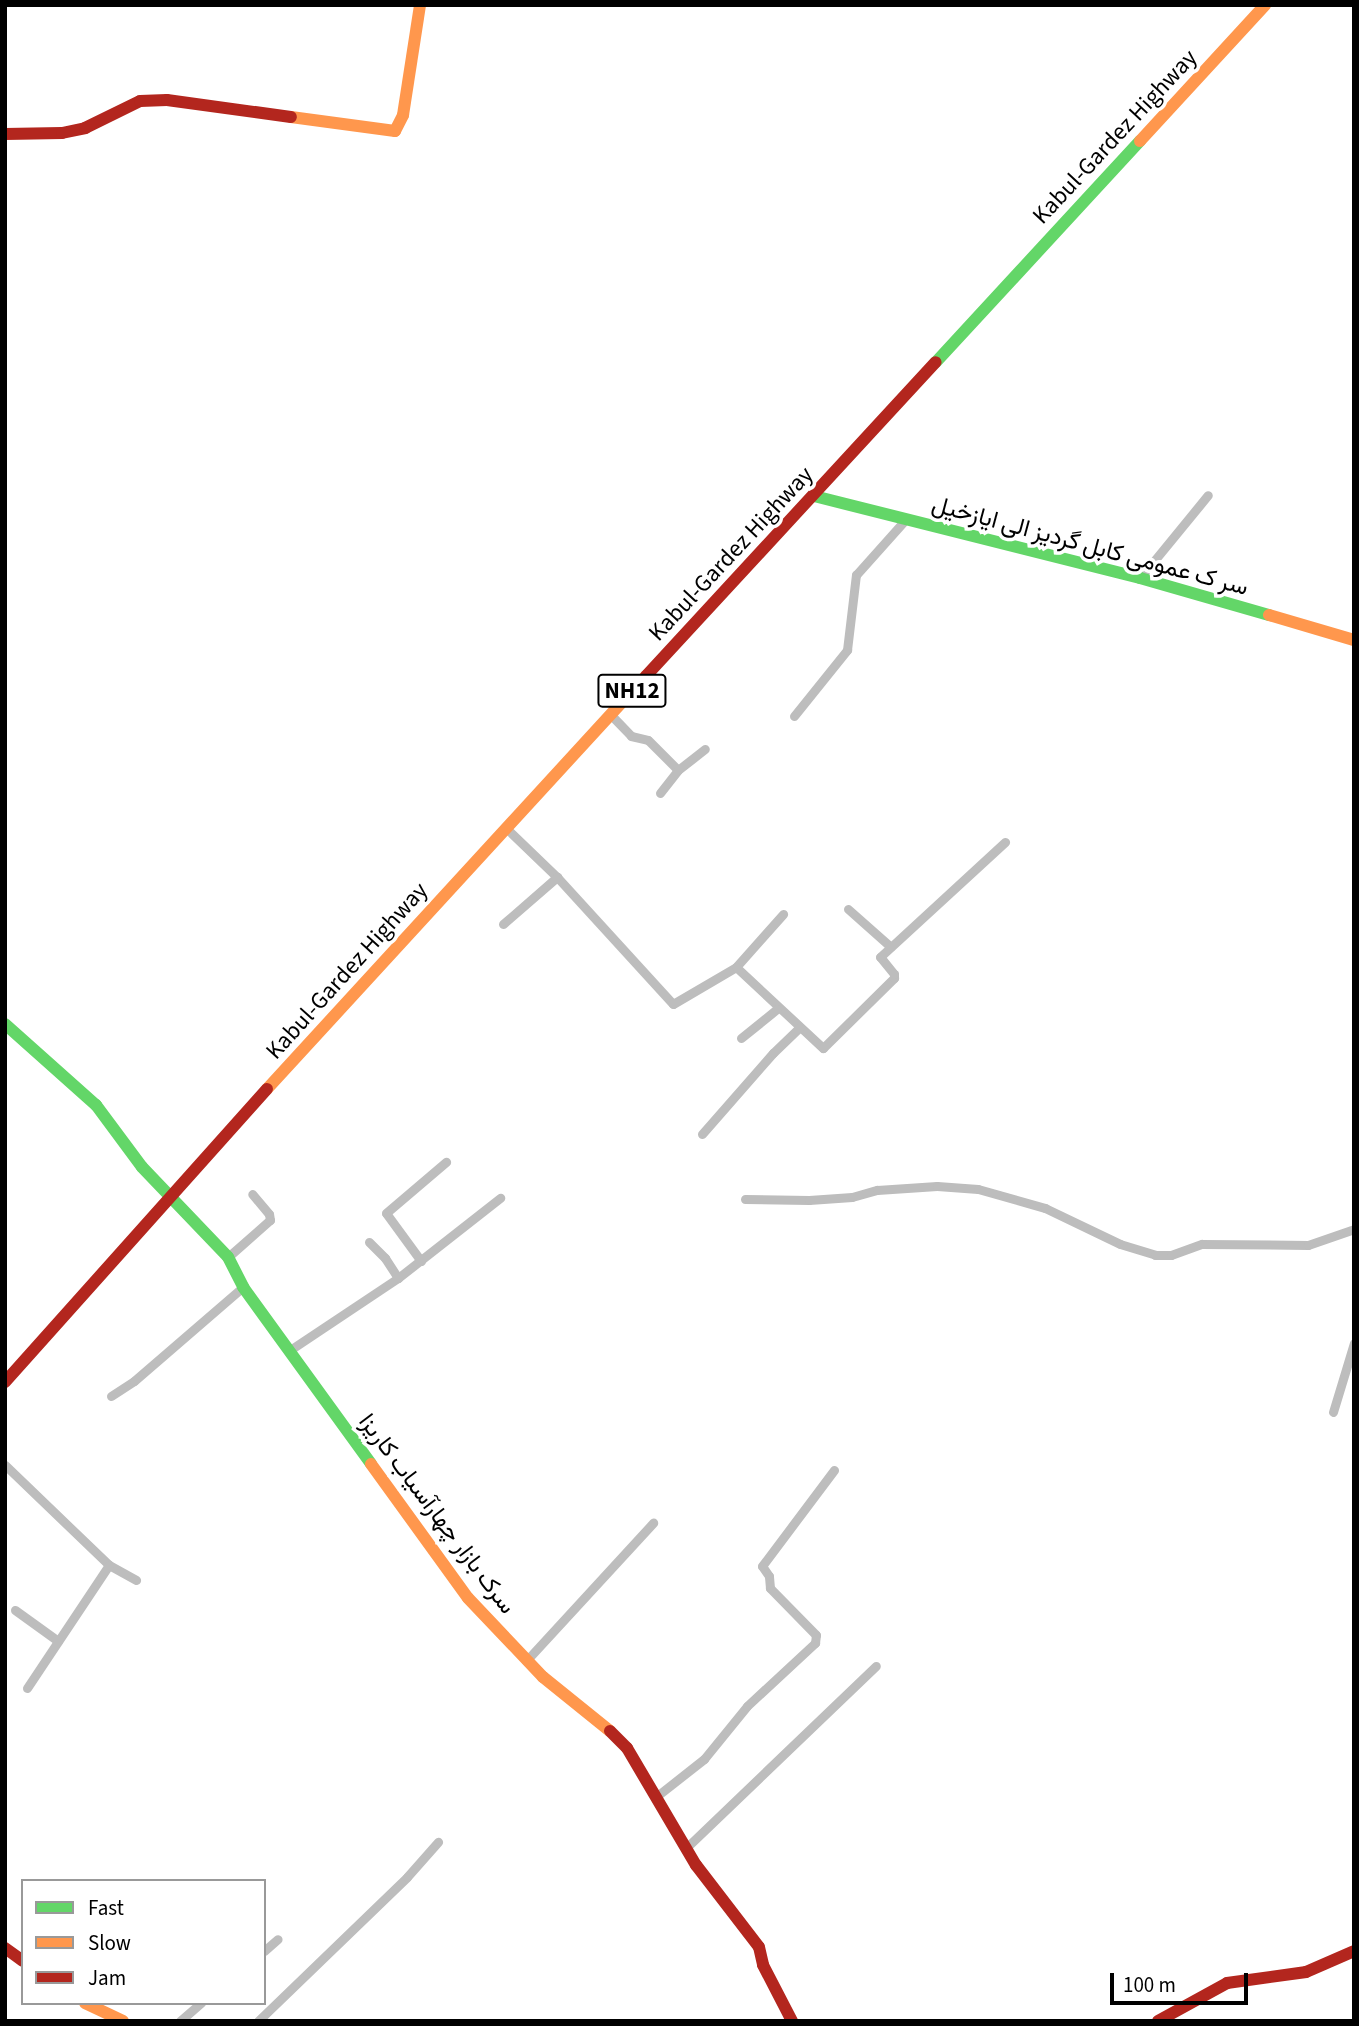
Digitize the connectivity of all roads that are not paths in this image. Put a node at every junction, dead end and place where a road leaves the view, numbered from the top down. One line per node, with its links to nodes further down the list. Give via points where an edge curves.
1 (420, 5): 3 (main road, via 403,115 395,131 167,100 140,101 85,128 62,133)
2 (1265, 5): 5 (main road, Kabul-Gardez Highway / NH12)
3 (5, 134)
4 (1209, 495): 7 (street)
5 (814, 496): 6 (main road, سر ک عمومی کابل گردیز الی ایازخیل); 9 (main road, Kabul-Gardez Highway / NH12)
6 (906, 519): 7 (main road, سر ک عمومی کابل گردیز الی ایازخیل); 10 (street, via 856,575 847,650)
7 (1140, 578): 8 (main road, سر ک عمومی کابل گردیز الی ایازخیل)
8 (1354, 640)
9 (611, 715): 12 (street, via 631,736 648,740); 14 (main road, Kabul-Gardez Highway / NH12)
10 (794, 716)
11 (705, 749): 12 (street)
12 (678, 770): 13 (street)
13 (660, 793)
14 (506, 828): 16 (street); 28 (main road, Kabul-Gardez Highway / NH12)
15 (1005, 842): 20 (street)
16 (557, 877): 19 (street); 21 (street, via 673,1004)
17 (848, 909): 20 (street)
18 (783, 914): 21 (street)
19 (503, 924)
20 (891, 947): 24 (street, via 879,959 894,978 823,1048)
21 (736, 967): 22 (street)
22 (777, 1009): 24 (street); 25 (street)
23 (5, 1024): 28 (main road, سرک بازار چهارآسیاب کاریزا, via 96,1105 142,1167)
24 (799, 1028): 26 (street)
25 (741, 1038)
26 (702, 1134)
27 (446, 1163): 35 (street, via 386,1213)
28 (172, 1194): 34 (main road, سرک بازار چهارآسیاب کاریزا); 40 (main road, Kabul-Gardez Highway / NH12)
29 (252, 1194): 34 (street, via 270,1220)
30 (500, 1198): 35 (street)
31 (745, 1199): 32 (street, via 852,1197 877,1190 937,1186 978,1189 1045,1208 1120,1244 1155,1255 1171,1255 1202,1244 1308,1245)
32 (1354, 1229)
33 (369, 1242): 36 (street)
34 (228, 1257): 37 (main road, سرک بازار چهارآسیاب کاریزا)
35 (421, 1261): 36 (street)
36 (398, 1279): 39 (street)
37 (243, 1287): 39 (main road, سرک بازار چهارآسیاب کاریزا); 41 (street)
38 (1354, 1343): 42 (street)
39 (290, 1350): 50 (main road, سرک بازار چهارآسیاب کاریزا, via 467,1598)
40 (5, 1382)
41 (111, 1396)
42 (1333, 1412)
43 (5, 1465): 46 (street)
44 (834, 1470): 53 (street, via 762,1566 770,1588 816,1635 815,1643 747,1706 704,1759)
45 (653, 1522): 50 (street)
46 (109, 1565): 47 (street); 49 (street)
47 (136, 1580)
48 (15, 1610): 49 (street)
49 (58, 1641): 52 (street)
50 (526, 1661): 53 (main road, سرک بازار چهارآسیاب کاریزا, via 627,1748)
51 (876, 1666): 55 (street)
52 (27, 1688)
53 (657, 1796): 55 (main road, سرک بازار چهارآسیاب کاریزا)
54 (438, 1842): 63 (street)
55 (686, 1848): 64 (main road, سرک بازار چهارآسیاب کاریزا, via 759,1947 763,1965)
56 (278, 1939): 57 (street)
57 (266, 1949)
58 (1354, 1951): 65 (main road, via 1306,1972 1227,1983)
59 (89, 2005): 61 (main road)
60 (199, 2005): 62 (street)
61 (120, 2020)
62 (180, 2021)
63 (258, 2021)
64 (792, 2021)
65 (1157, 2021)

